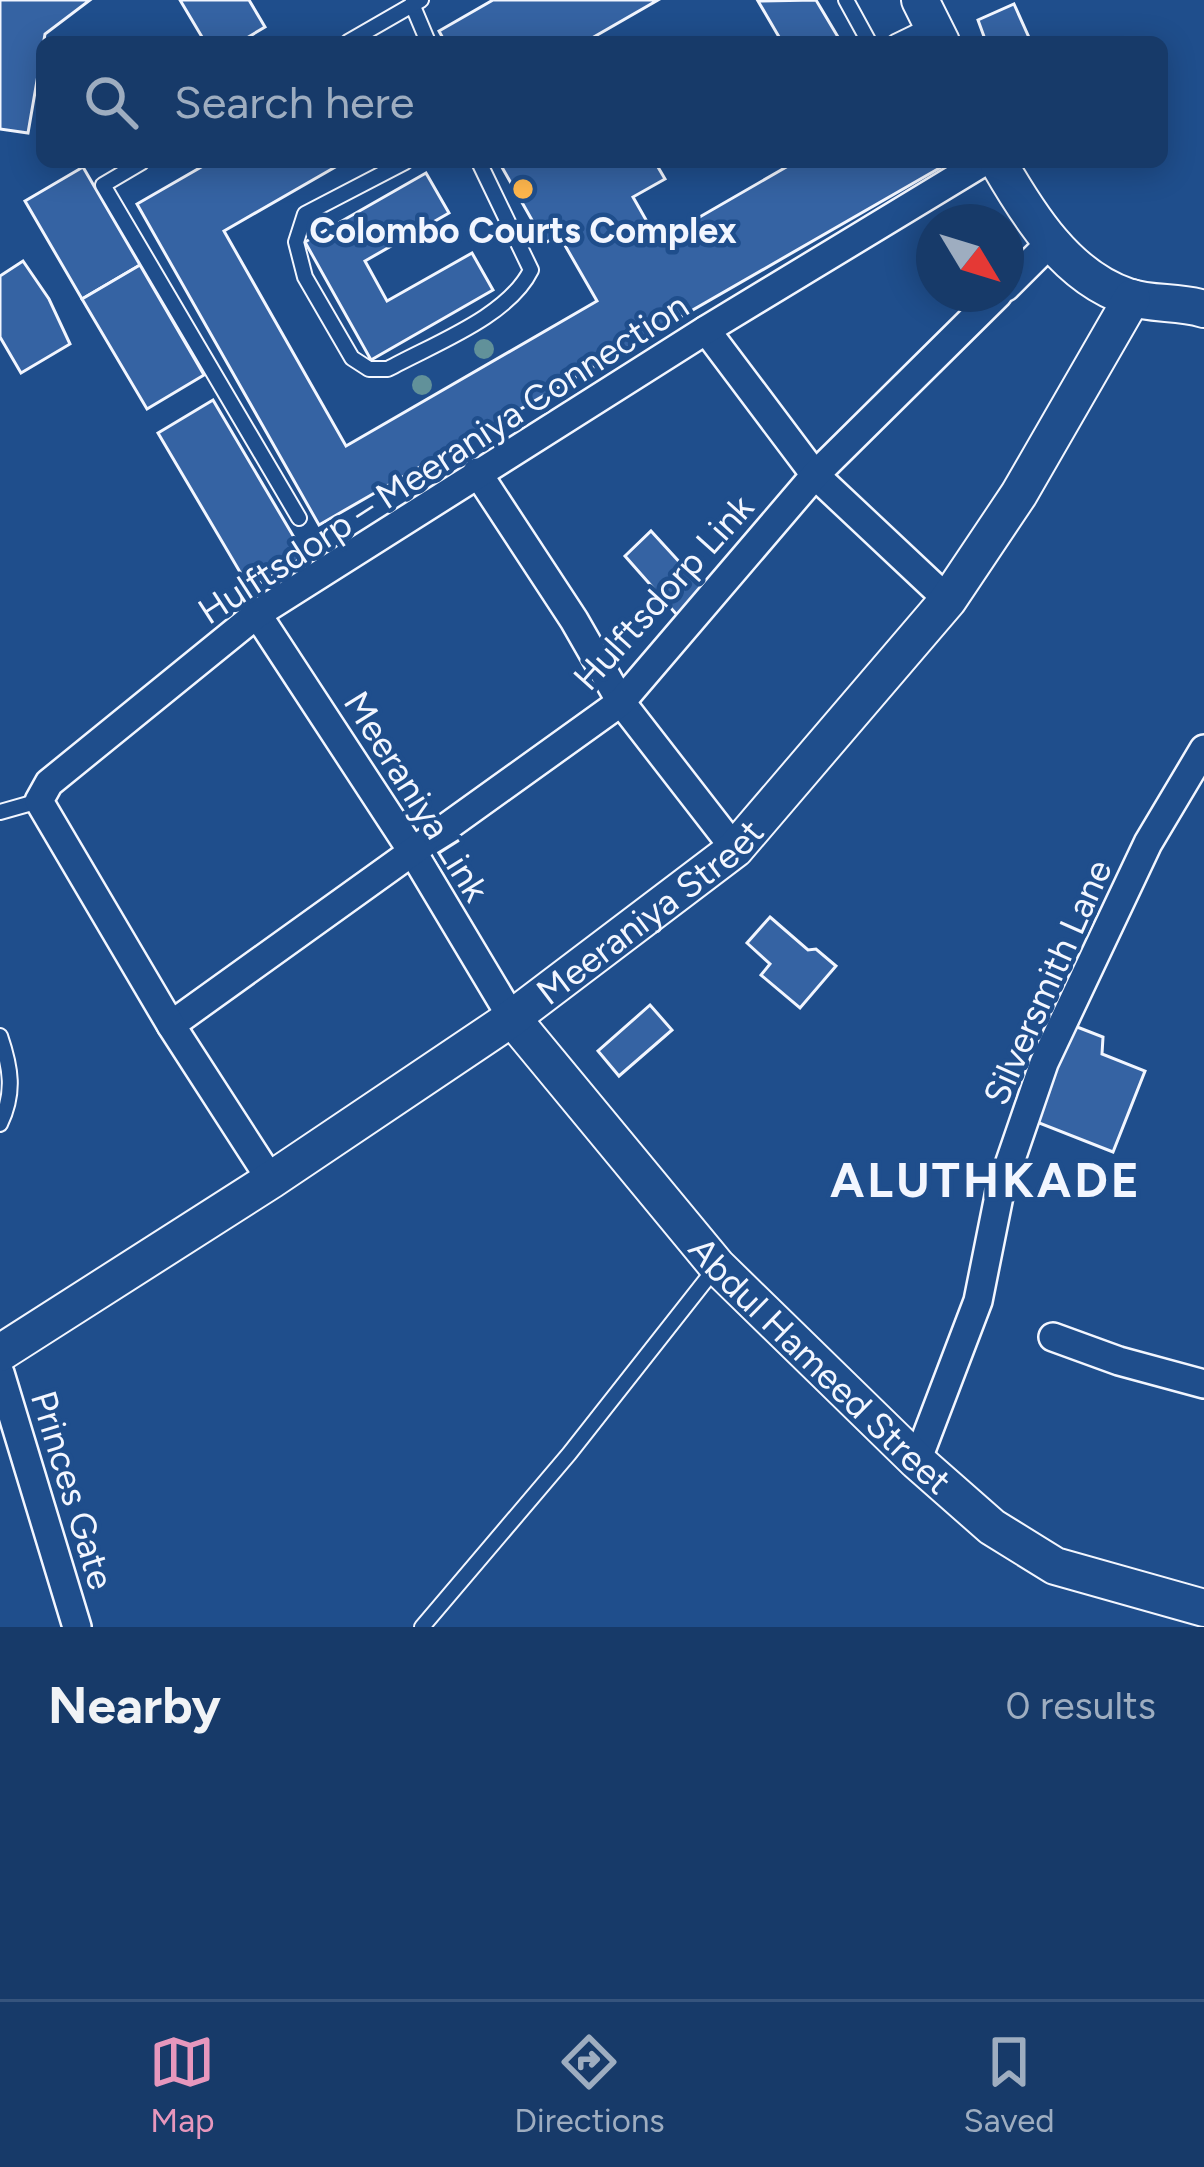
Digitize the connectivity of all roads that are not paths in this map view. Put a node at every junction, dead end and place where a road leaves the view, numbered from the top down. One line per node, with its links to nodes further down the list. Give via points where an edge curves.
1 (846, 0): 5 (lane)
2 (417, 2): 3 (lane); 4 (lane)
3 (358, 36)
4 (426, 36)
5 (866, 36)
6 (131, 168): 19 (lane, via 103,184)
7 (393, 168): 8 (lane, via 305,214 296,242 316,297 352,358 369,369 388,369 521,290 531,270)
8 (482, 168)
9 (973, 168): 16 (street, Hulftsdorp – Meeraniya Connection)
10 (1002, 168): 11 (street)
11 (1052, 241): 12 (street); 13 (street, via 1087,279)
12 (1024, 268)
13 (1132, 298): 14 (street); 20 (street, Meeraniya Street)
14 (1204, 309)
15 (980, 312): 18 (street, Hulftsdorp Link)
16 (706, 330): 17 (street, Hulftsdorp – Meeraniya Connection); 18 (street)
17 (477, 472): 21 (street, Hulftsdorp – Meeraniya Connection); 22 (street)
18 (815, 475): 20 (street); 22 (street, Hulftsdorp Link)
19 (299, 518)
20 (948, 600): 26 (street, Meeraniya Street)
21 (256, 614): 24 (street, Hulftsdorp – Meeraniya Connection, via 50,783); 27 (street, Meeraniya Link)
22 (621, 702): 26 (street); 27 (street, Hulftsdorp Link)
23 (1204, 749): 38 (street, Silversmith Lane, via 1148,843 1044,1063 1000,1191 978,1301)
24 (39, 801): 25 (lane); 29 (street)
25 (0, 812)
26 (734, 849): 28 (street, Meeraniya Street)
27 (414, 854): 28 (street, Meeraniya Link); 29 (street, Hulftsdorp Link)
28 (512, 1018): 32 (street, Meeraniya Street); 33 (street, Abdul Hameed Street)
29 (171, 1025): 32 (street)
30 (0, 1036): 31 (lane, via 11,1070)
31 (0, 1124)
32 (271, 1180): 35 (street, Meeraniya Street)
33 (717, 1266): 38 (street, Abdul Hameed Street); 41 (lane)
34 (1053, 1337): 37 (street)
35 (0, 1353)
36 (0, 1373): 40 (street, Princes Gate)
37 (1204, 1384)
38 (917, 1461): 39 (street, Abdul Hameed Street, via 992,1527 1054,1566)
39 (1204, 1608)
40 (76, 1627)
41 (422, 1627)

